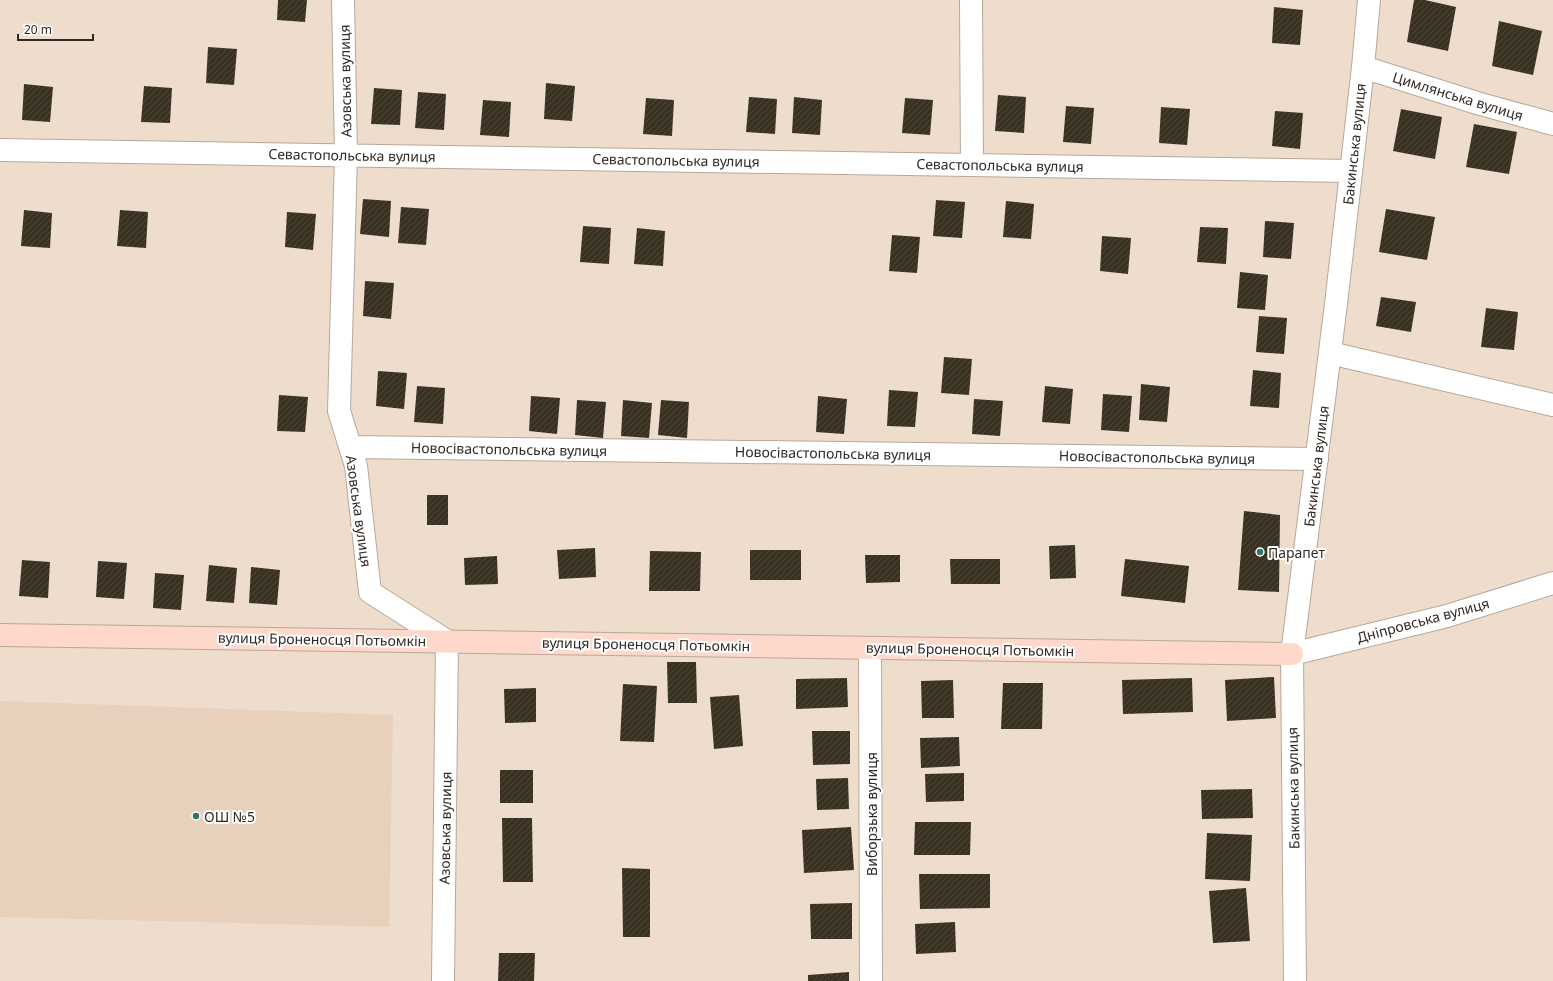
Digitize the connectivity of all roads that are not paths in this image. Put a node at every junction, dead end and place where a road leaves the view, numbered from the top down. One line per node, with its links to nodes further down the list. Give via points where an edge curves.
1 (344, 0): 7 (street, Азовська вулиця)
2 (971, 0): 8 (street)
3 (1369, 0): 4 (street, Бакинська вулиця)
4 (1363, 67): 5 (street, Цимлянська вулиця); 9 (street, Бакинська вулиця)
5 (1553, 124)
6 (0, 150): 7 (street, Севастопольська вулиця)
7 (346, 155): 8 (street, Севастопольська вулиця); 12 (street, Азовська вулиця, via 340,411)
8 (972, 165): 9 (street, Севастопольська вулиця)
9 (1352, 171): 10 (street, Бакинська вулиця)
10 (1330, 353): 11 (street); 13 (street, Бакинська вулиця)
11 (1553, 405)
12 (350, 447): 13 (street, Новосівастопольська вулиця); 16 (street, Азовська вулиця, via 356,466 370,592)
13 (1317, 459): 18 (street, Бакинська вулиця)
14 (1553, 583): 18 (street, Дніпровська вулиця, via 1447,616)
15 (0, 635): 16 (street, вулиця Броненосця Потьомкін)
16 (447, 641): 17 (street, вулиця Броненосця Потьомкін); 19 (street, Азовська вулиця)
17 (870, 648): 18 (street, вулиця Броненосця Потьомкін); 20 (street, Виборзька вулиця)
18 (1292, 654): 21 (street, Бакинська вулиця)
19 (443, 981)
20 (872, 981)
21 (1295, 981)

